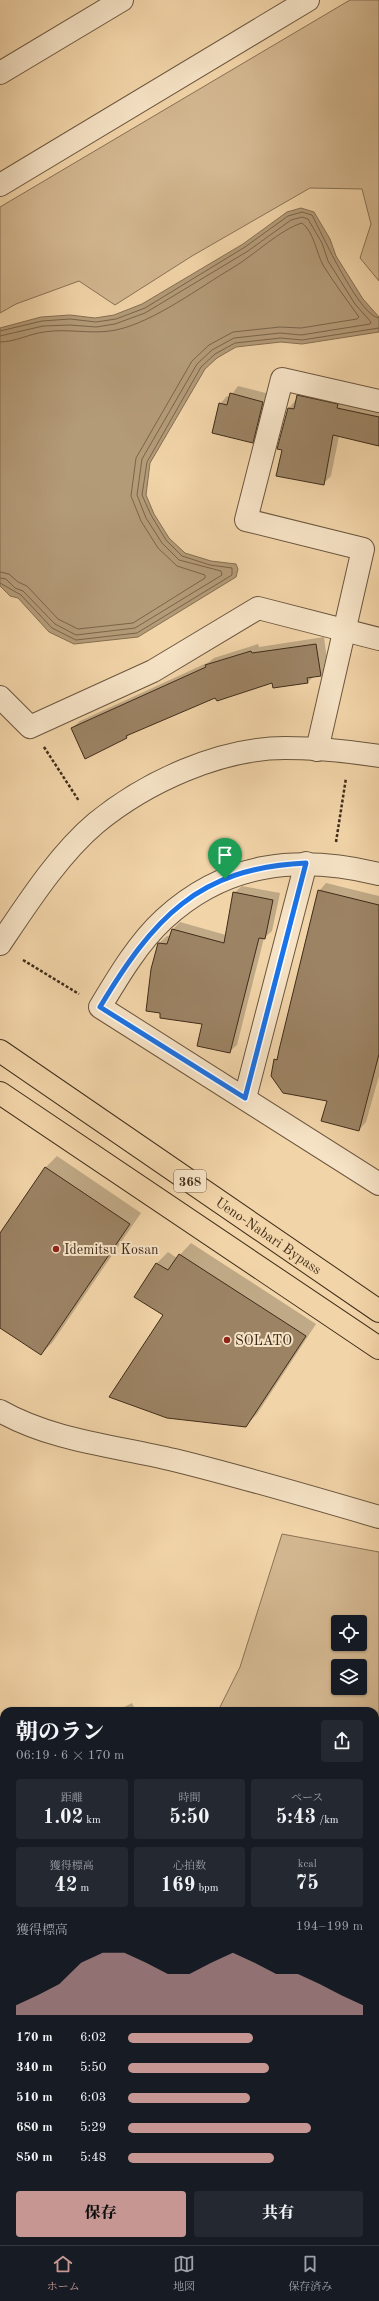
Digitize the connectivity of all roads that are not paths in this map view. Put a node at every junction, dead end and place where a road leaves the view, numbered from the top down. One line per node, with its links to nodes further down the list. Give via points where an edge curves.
1 (122, 0): 3 (street)
2 (308, 0): 4 (street)
3 (0, 73)
4 (1, 181)
5 (379, 401): 6 (street, via 282,379 246,520)
6 (371, 551): 7 (street)
7 (344, 631): 8 (street); 9 (street, via 258,608 153,671 30,727); 10 (street)
8 (379, 639)
9 (0, 696)
10 (317, 750): 11 (street, via 349,751); 14 (street, via 284,748 216,760 182,770 147,788 96,824 76,844 54,869)
11 (379, 756)
12 (306, 863): 13 (street, via 333,865); 17 (street); 17 (street, via 278,864 254,869 205,888 163,919 144,942 100,1007)
13 (379, 874)
14 (0, 944)
15 (0, 1051): 19 (highway, Ueno-Nabari Bypass / 368)
16 (0, 1093): 20 (highway, 368)
17 (245, 1098): 18 (street)
18 (378, 1179)
19 (379, 1311)
20 (379, 1348)
21 (0, 1411): 22 (street, via 22,1424 174,1460)
22 (379, 1517)

